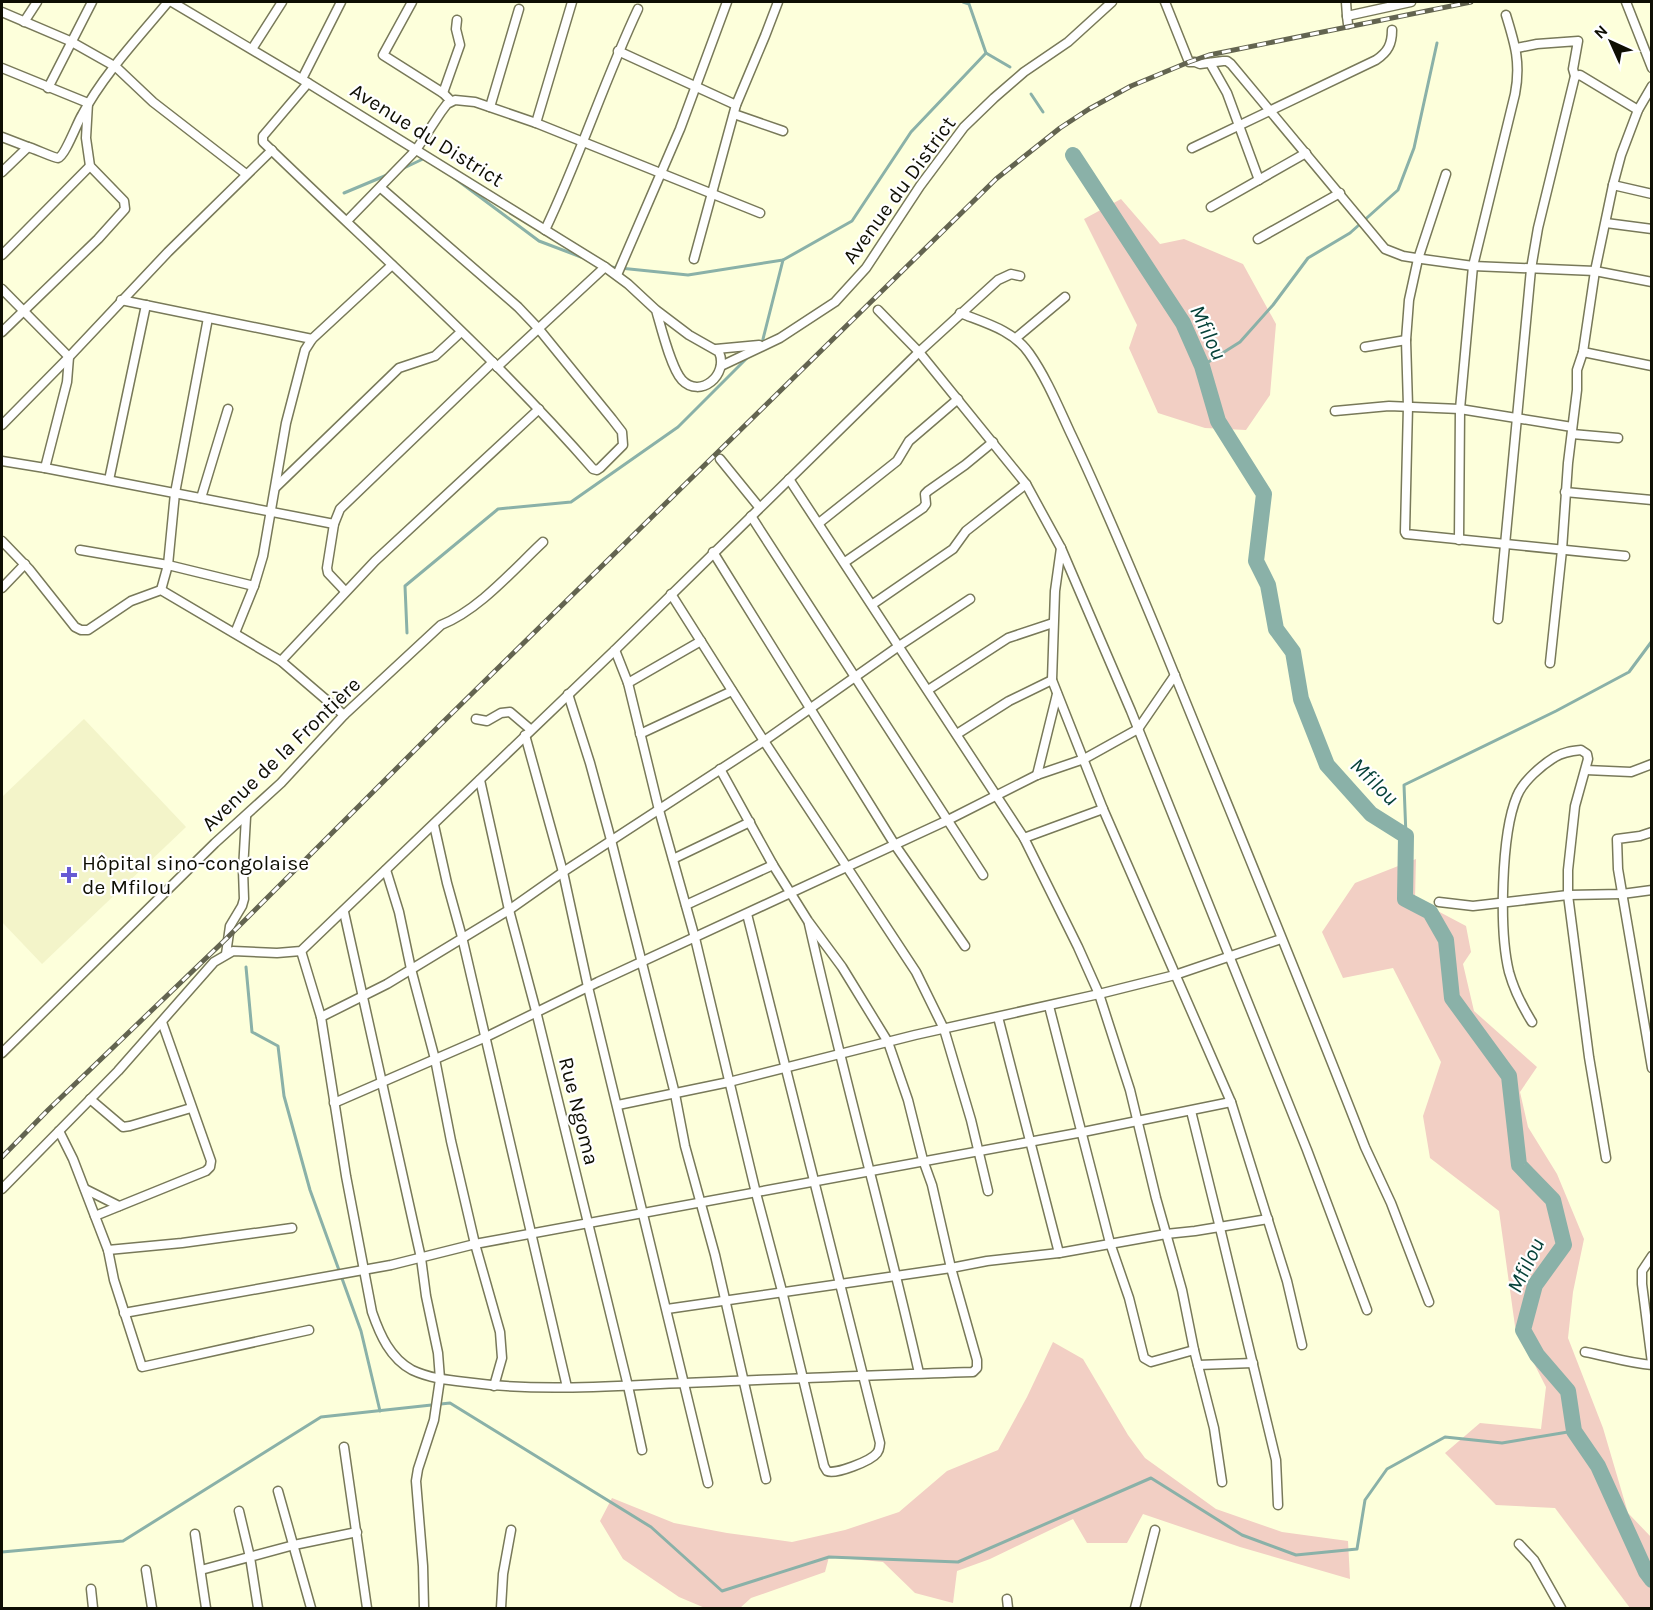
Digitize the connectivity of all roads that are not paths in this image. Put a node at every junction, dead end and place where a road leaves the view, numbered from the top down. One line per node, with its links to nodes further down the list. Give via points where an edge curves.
1 (37, 2): 20 (street)
2 (92, 2): 22 (street)
3 (170, 2): 24 (street, Avenue du District); 27 (street)
4 (282, 2): 24 (street)
5 (341, 2): 31 (street)
6 (412, 2): 35 (street, via 383,55)
7 (572, 2): 42 (street)
8 (727, 2): 33 (street)
9 (777, 2): 39 (street)
10 (1112, 2): 96 (street, Avenue du District, via 1068,42 1024,72 964,127 866,268 835,302)
11 (1165, 2): 26 (street, via 1189,62)
12 (1346, 2): 13 (street, via 1348,20)
13 (1411, 2)
14 (1626, 2): 29 (street)
15 (519, 9): 38 (street)
16 (638, 9): 25 (street)
17 (2, 12): 20 (street)
18 (1506, 15): 23 (street)
19 (457, 20): 35 (street, via 460,45)
20 (24, 22): 22 (street)
21 (1392, 30): 40 (street, via 1392,41 1385,54 1376,60)
22 (70, 41): 27 (street); 34 (street)
23 (1517, 48): 30 (street, via 1578,41); 74 (street, via 1515,94)
24 (252, 49): 31 (street, Avenue du District)
25 (618, 51): 33 (street); 46 (street)
26 (1210, 63): 40 (street, via 1227,61); 43 (street)
27 (116, 67): 37 (street); 55 (street, via 153,102)
28 (2, 68): 34 (street)
29 (1652, 68)
30 (1575, 76): 41 (street, via 1580,75); 76 (street)
31 (305, 81): 49 (street, via 262,139); 50 (street, Avenue du District)
32 (1652, 86): 41 (street)
33 (696, 87): 39 (street); 54 (street)
34 (48, 88): 37 (street)
35 (443, 93): 36 (street)
36 (451, 101): 38 (street); 50 (street)
37 (88, 103): 47 (street, via 59,158); 52 (street, via 86,138)
38 (490, 107): 42 (street)
39 (735, 109): 44 (street); 61 (street)
40 (1270, 110): 43 (street); 51 (street)
41 (1638, 110): 58 (street)
42 (536, 123): 46 (street)
43 (1239, 126): 48 (street); 57 (street)
44 (783, 131)
45 (2, 137): 47 (street)
46 (584, 141): 54 (street); 68 (street)
47 (28, 147): 53 (street)
48 (1192, 148)
49 (272, 150): 55 (street); 65 (street)
50 (416, 150): 59 (street); 68 (street, Avenue du District)
51 (1306, 153): 57 (street); 60 (street)
52 (90, 166): 70 (street); 85 (street, via 124,201 124,209)
53 (2, 172)
54 (662, 173): 61 (street); 78 (street)
55 (246, 174): 83 (street)
56 (1446, 174): 72 (street)
57 (1259, 180): 63 (street)
58 (1613, 185): 62 (street); 66 (street)
59 (381, 188): 65 (street); 90 (street)
60 (1340, 193): 69 (street); 72 (street, via 1385,249)
61 (712, 194): 64 (street); 71 (street)
62 (1652, 194)
63 (1210, 207)
64 (760, 213)
65 (347, 221): 73 (street)
66 (1606, 223): 67 (street); 77 (street)
67 (1652, 229)
68 (545, 230): 75 (street, Avenue du District)
69 (1258, 239)
70 (2, 255)
71 (694, 259)
72 (1418, 259): 74 (street); 95 (street)
73 (392, 265): 92 (street); 94 (street)
74 (1473, 266): 76 (street); 109 (street)
75 (605, 267): 78 (street, Avenue du District); 90 (street)
76 (1531, 269): 77 (street); 111 (street)
77 (1595, 270): 80 (street); 100 (street)
78 (617, 275): 86 (street, Avenue du District)
79 (1020, 276): 88 (street, via 1011,274 998,280)
80 (1652, 282)
81 (2, 288): 85 (street)
82 (1065, 297): 93 (street)
83 (121, 300): 84 (street); 101 (street)
84 (146, 305): 89 (street); 120 (street)
85 (23, 310): 91 (street); 101 (street)
86 (656, 310): 98 (street, Avenue du District); 103 (street, Avenue du District, via 675,369 687,384 702,386 712,382)
87 (878, 310): 99 (street)
88 (960, 313): 93 (street); 99 (street)
89 (208, 318): 94 (street); 124 (street)
90 (538, 328): 102 (street); 108 (street, via 622,432 623,445 600,468 593,469)
91 (2, 332)
92 (461, 332): 102 (street); 122 (street, via 435,356 399,368)
93 (1016, 338): 159 (street, via 1041,372 1082,456)
94 (312, 339): 122 (street, via 304,350)
95 (1406, 340): 97 (street); 106 (street)
96 (766, 344): 98 (street, Avenue du District); 103 (street, Avenue du District)
97 (1365, 347)
98 (716, 349): 103 (street)
99 (919, 352): 105 (street); 119 (street)
100 (1584, 352): 104 (street); 113 (street, via 1577,370)
101 (69, 357): 112 (street); 118 (street, via 67,382)
102 (495, 364): 108 (street); 131 (street, via 340,509)
103 (721, 366)
104 (1652, 366)
105 (958, 399): 115 (street); 130 (street, via 909,441 897,461)
106 (1408, 406): 109 (street); 110 (street); 133 (street, via 1405,532)
107 (228, 408): 125 (street)
108 (539, 409): 147 (street)
109 (1460, 409): 111 (street); 133 (street)
110 (1335, 411)
111 (1516, 418): 113 (street); 135 (street)
112 (2, 425)
113 (1572, 431): 114 (street); 123 (street)
114 (1618, 438)
115 (993, 442): 121 (street); 141 (street, via 928,491 923,508)
116 (720, 459): 127 (street)
117 (2, 461): 118 (street)
118 (45, 468): 120 (street)
119 (789, 479): 127 (street); 130 (street)
120 (109, 480): 124 (street)
121 (1026, 484): 136 (street); 150 (street, via 966,531 953,549)
122 (275, 487): 128 (street)
123 (1565, 492): 126 (street); 138 (street)
124 (175, 494): 125 (street); 143 (street)
125 (201, 498): 128 (street)
126 (1652, 500)
127 (759, 507): 129 (street)
128 (272, 512): 131 (street); 144 (street)
129 (751, 516): 139 (street); 160 (street)
130 (819, 523): 141 (street)
131 (334, 524): 147 (street, via 327,568)
132 (2, 540): 142 (street)
133 (1459, 540): 135 (street)
134 (543, 542): 168 (street, Avenue de la Frontière, via 472,607 441,625)
135 (1505, 545): 138 (street); 151 (street)
136 (1061, 548): 152 (street); 170 (street)
137 (80, 550): 143 (street)
138 (1562, 550): 140 (street); 158 (street)
139 (713, 552): 148 (street); 167 (street)
140 (1625, 556)
141 (845, 562): 150 (street)
142 (25, 564): 145 (street); 146 (street, via 81,630 99,624 131,601)
143 (168, 565): 144 (street); 146 (street)
144 (254, 586): 153 (street)
145 (2, 588)
146 (161, 590): 153 (street)
147 (345, 591): 157 (street)
148 (671, 594): 154 (street); 156 (street)
149 (970, 599): 155 (street)
150 (873, 604): 155 (street)
151 (1498, 619)
152 (1053, 623): 161 (street); 163 (street, via 1008,638)
153 (235, 633): 157 (street)
154 (701, 641): 162 (street); 164 (street)
155 (899, 646): 160 (street); 163 (street)
156 (615, 650): 162 (street); 165 (street)
157 (281, 661): 168 (street)
158 (1550, 663)
159 (1175, 675): 170 (street); 211 (street)
160 (854, 678): 167 (street); 185 (street)
161 (1052, 680): 166 (street); 173 (street, via 1008,701)
162 (627, 684): 172 (street)
163 (928, 690): 173 (street)
164 (732, 691): 172 (street); 174 (street)
165 (568, 694): 171 (street); 190 (street)
166 (1057, 694): 175 (street); 179 (street)
167 (810, 709): 174 (street); 191 (street)
168 (344, 715): 184 (street, Avenue de la Frontière)
169 (476, 719): 171 (street, via 486,721 510,712)
170 (1138, 729): 175 (street); 215 (street)
171 (528, 732): 180 (street); 196 (street)
172 (640, 734): 183 (street)
173 (957, 734): 181 (street)
174 (764, 741): 177 (street); 194 (street)
175 (1084, 759): 179 (street); 182 (street)
176 (1652, 764): 178 (street, via 1631,772)
177 (720, 769): 183 (street); 186 (street)
178 (1586, 770): 201 (street, via 1575,806); 203 (street, via 1587,754 1581,750 1568,751 1544,766 1518,795 1505,846)
179 (1037, 775): 181 (street)
180 (480, 780): 187 (street); 205 (street, Rue Ngoma)
181 (996, 796): 185 (street); 189 (street)
182 (1103, 809): 189 (street); 218 (street)
183 (659, 810): 190 (street); 192 (street)
184 (246, 817): 214 (street, via 244,899 230,926); 231 (street, Avenue de la Frontière, via 198,859)
185 (948, 820): 191 (street); 197 (street)
186 (750, 822): 192 (street); 193 (street)
187 (434, 825): 195 (street); 209 (street)
188 (1652, 832): 200 (street, via 1617,839)
189 (1024, 838): 220 (street)
190 (611, 840): 196 (street); 216 (street)
191 (895, 845): 194 (street); 212 (street)
192 (673, 859): 204 (street)
193 (773, 865): 199 (street); 204 (street)
194 (847, 867): 199 (street); 228 (street, via 916,972)
195 (386, 870): 206 (street); 217 (street)
196 (563, 872): 205 (street); 219 (street)
197 (982, 875)
198 (1652, 890): 200 (street)
199 (791, 894): 207 (street); 208 (street)
200 (1622, 894): 201 (street); 235 (street)
201 (1568, 896): 203 (street); 250 (street)
202 (1439, 902): 203 (street)
203 (1503, 904): 227 (street, via 1509,969 1521,1005)
204 (686, 905): 210 (street)
205 (509, 910): 209 (street); 223 (street, Rue Ngoma)
206 (344, 912): 213 (street); 221 (street)
207 (747, 914): 210 (street); 234 (street)
208 (808, 921): 230 (street); 232 (street)
209 (462, 937): 217 (street); 229 (street)
210 (695, 938): 216 (street); 237 (street)
211 (1281, 939): 215 (street); 280 (street)
212 (965, 946)
213 (301, 951): 214 (street, via 240,950); 224 (street)
214 (226, 954): 226 (street, via 214,962)
215 (1230, 957): 218 (street); 282 (street)
216 (641, 963): 219 (street); 238 (street)
217 (411, 969): 221 (street); 233 (street)
218 (1175, 975): 220 (street); 240 (street)
219 (588, 987): 223 (street); 242 (street)
220 (1099, 994): 222 (street); 245 (street)
221 (363, 997): 224 (street); 236 (street)
222 (1050, 1006): 225 (street); 247 (street)
223 (536, 1011): 229 (street); 263 (street, Rue Ngoma)
224 (321, 1017): 241 (street)
225 (998, 1017): 228 (street); 248 (street)
226 (162, 1022): 239 (street); 243 (street)
227 (1532, 1022)
228 (944, 1029): 230 (street); 249 (street)
229 (486, 1037): 233 (street); 266 (street)
230 (888, 1042): 232 (street); 251 (street)
231 (2, 1053)
232 (838, 1054): 234 (street); 252 (street)
233 (435, 1059): 236 (street); 269 (street)
234 (785, 1067): 237 (street); 253 (street)
235 (1652, 1068)
236 (382, 1081): 241 (street); 273 (street)
237 (729, 1082): 238 (street); 257 (street)
238 (675, 1094): 242 (street); 258 (street)
239 (90, 1099): 243 (street, via 123,1127); 246 (street)
240 (1231, 1102): 244 (street); 262 (street)
241 (334, 1103): 275 (street)
242 (618, 1105): 260 (street)
243 (191, 1108): 259 (street, via 210,1167)
244 (1191, 1111): 245 (street); 265 (street)
245 (1137, 1122): 247 (street); 267 (street)
246 (59, 1131): 254 (street); 255 (street)
247 (1083, 1132): 248 (street); 268 (street)
248 (1029, 1142): 249 (street); 271 (street)
249 (979, 1152): 251 (street); 256 (street)
250 (1606, 1158)
251 (923, 1160): 252 (street); 274 (street)
252 (869, 1172): 253 (street); 276 (street)
253 (814, 1182): 257 (street); 277 (street)
254 (2, 1189)
255 (85, 1189): 259 (street); 261 (street)
256 (988, 1191)
257 (756, 1193): 258 (street); 278 (street)
258 (700, 1203): 260 (street); 279 (street)
259 (119, 1206): 261 (street)
260 (643, 1214): 263 (street); 281 (street)
261 (95, 1216): 270 (street)
262 (1268, 1219): 265 (street); 285 (street)
263 (588, 1224): 266 (street); 298 (street, Rue Ngoma)
264 (292, 1228): 270 (street)
265 (1221, 1228): 267 (street); 288 (street)
266 (531, 1234): 269 (street); 299 (street)
267 (1166, 1234): 268 (street); 286 (street)
268 (1110, 1243): 271 (street); 286 (street, via 1144,1358 1151,1362)
269 (475, 1244): 273 (street); 297 (street, via 500,1332 502,1358)
270 (108, 1250): 283 (street)
271 (1059, 1253): 274 (street)
272 (1652, 1256): 289 (street, via 1642,1271 1642,1284)
273 (421, 1258): 275 (street); 293 (street)
274 (951, 1268): 276 (street); 291 (street, via 977,1368 973,1372)
275 (363, 1269): 283 (street); 293 (street, via 372,1312 391,1352 411,1369)
276 (896, 1276): 277 (street); 291 (street)
277 (839, 1284): 278 (street); 292 (street)
278 (782, 1292): 279 (street); 294 (street)
279 (724, 1300): 281 (street); 295 (street)
280 (1429, 1302)
281 (667, 1309): 296 (street)
282 (1367, 1310)
283 (124, 1313): 284 (street, via 142,1367)
284 (309, 1330)
285 (1302, 1346)
286 (1194, 1350): 290 (street)
287 (1585, 1352): 289 (street, via 1627,1363)
288 (1253, 1363): 290 (street); 306 (street, via 1276,1460)
289 (1652, 1364)
290 (1198, 1365): 303 (street, via 1214,1428)
291 (919, 1373): 292 (street)
292 (863, 1375): 294 (street); 294 (street, via 879,1450 831,1473 824,1466)
293 (440, 1379): 297 (street); 325 (street, via 434,1420 416,1481)
294 (803, 1379): 295 (street)
295 (743, 1382): 296 (street); 302 (street)
296 (685, 1383): 298 (street); 304 (street)
297 (494, 1386): 299 (street)
298 (628, 1386): 299 (street); 301 (street, Rue Ngoma)
299 (567, 1387)
300 (344, 1447): 310 (street)
301 (642, 1450)
302 (766, 1479)
303 (1222, 1482)
304 (708, 1483)
305 (278, 1491): 313 (street)
306 (1278, 1505)
307 (238, 1511): 314 (street)
308 (511, 1530): 326 (street)
309 (1155, 1530): 328 (street)
310 (357, 1533): 313 (street); 324 (street)
311 (195, 1534): 316 (street)
312 (1520, 1544): 329 (street, via 1534,1560)
313 (294, 1545): 314 (street); 323 (street)
314 (250, 1557): 316 (street); 322 (street)
315 (146, 1570): 320 (street)
316 (201, 1570): 321 (street)
317 (91, 1589): 319 (street)
318 (1007, 1599): 327 (street)
319 (93, 1608)
320 (152, 1608)
321 (206, 1608)
322 (258, 1608)
323 (311, 1608)
324 (367, 1608)
325 (424, 1608)
326 (501, 1608)
327 (1008, 1608)
328 (1135, 1608)
329 (1561, 1608)

